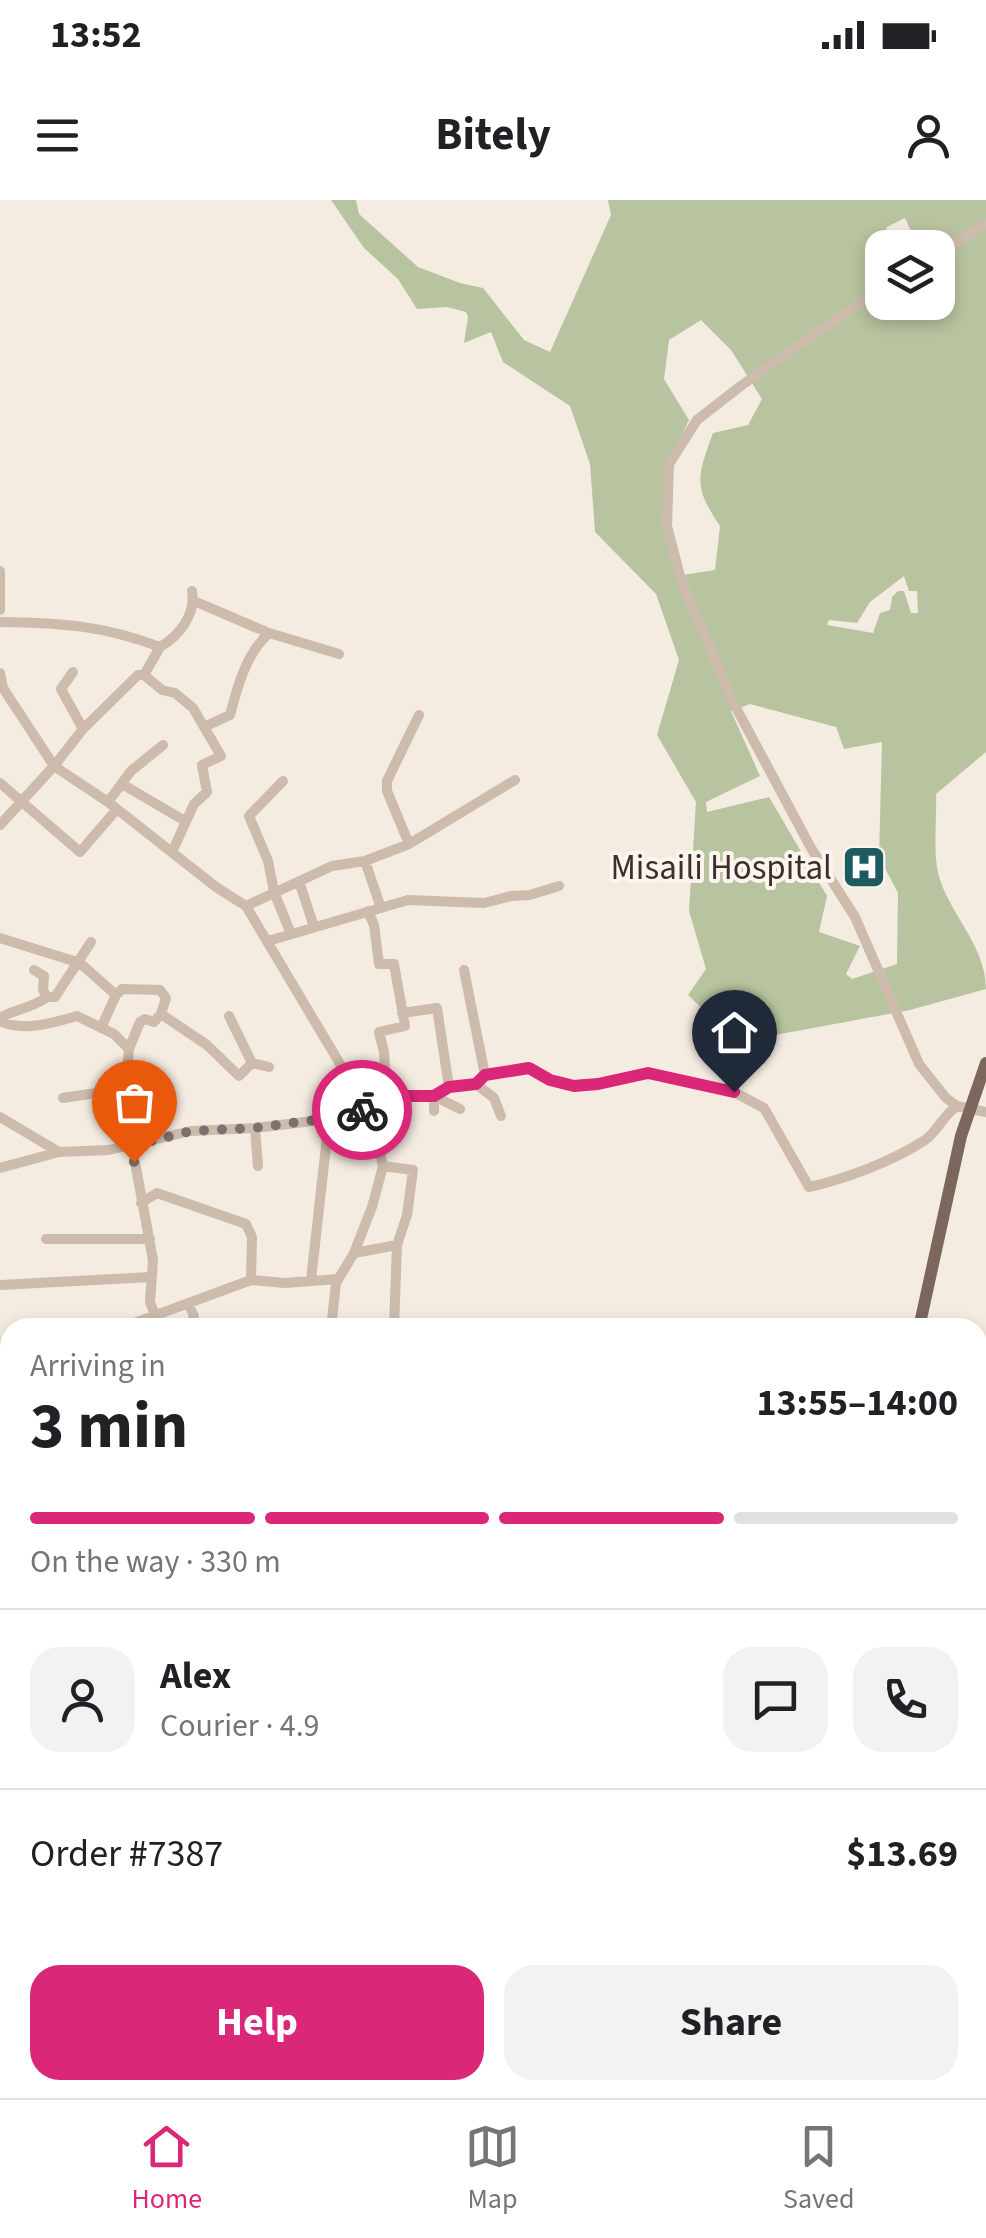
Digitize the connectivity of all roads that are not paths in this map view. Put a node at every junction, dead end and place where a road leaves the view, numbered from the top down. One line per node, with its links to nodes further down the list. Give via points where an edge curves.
1 (986, 224): 2 (street)
2 (955, 243)
3 (865, 299): 62 (street, via 697,420 669,464 668,526 682,580 733,702 856,917 919,1064)
4 (0, 571): 5 (street)
5 (0, 610)
6 (0, 622): 8 (street, via 112,630)
7 (269, 633): 8 (street, via 193,596 190,615); 9 (street); 14 (street, via 247,665 230,715)
8 (160, 647): 12 (street)
9 (340, 654)
10 (73, 672): 15 (street, via 60,689)
11 (0, 674): 17 (street)
12 (144, 675): 14 (street, via 175,692); 15 (street)
13 (419, 715): 26 (street, via 387,781)
14 (204, 727): 24 (street, via 221,756 202,765 207,792)
15 (82, 729): 17 (street)
16 (163, 745): 21 (street)
17 (54, 766): 22 (street); 23 (street)
18 (515, 780): 26 (street)
19 (283, 781): 31 (street, via 248,816)
20 (0, 783): 22 (street)
21 (122, 784): 23 (street); 24 (street)
22 (21, 804): 23 (street, via 80,852); 25 (street)
23 (113, 805): 27 (street)
24 (185, 821): 27 (street)
25 (0, 825)
26 (409, 844): 28 (street)
27 (172, 852): 32 (street)
28 (365, 861): 29 (street); 33 (street)
29 (299, 881): 31 (street); 35 (street)
30 (559, 886): 33 (street, via 492,902 408,900)
31 (274, 892): 32 (street); 36 (street)
32 (246, 906): 38 (street)
33 (381, 908): 34 (street)
34 (368, 911): 35 (street); 45 (street, via 379,964 394,964)
35 (314, 927): 36 (street)
36 (291, 934): 38 (street)
37 (0, 938): 40 (street)
38 (268, 941): 63 (street)
39 (92, 942): 40 (street)
40 (80, 963): 43 (street); 44 (street, via 56,996)
41 (34, 970): 44 (street, via 44,976)
42 (464, 970): 54 (street)
43 (116, 995): 46 (street, via 122,989 160,990 166,998); 49 (street)
44 (47, 997): 48 (street)
45 (402, 1013): 56 (street, via 436,1008); 59 (street, via 405,1026 379,1032)
46 (161, 1014): 50 (street, via 140,1022); 51 (street, via 239,1076)
47 (230, 1016): 51 (street)
48 (0, 1019): 49 (street, via 11,1026 43,1026 77,1016)
49 (102, 1028): 50 (street)
50 (129, 1049): 57 (street)
51 (252, 1063): 53 (street)
52 (986, 1063): 62 (main road)
53 (269, 1066)
54 (485, 1075): 55 (street); 62 (street, via 529,1068 574,1086 648,1073 734,1092 764,1108 808,1187 840,1180 929,1138 945,1114)
55 (476, 1084): 56 (street); 67 (street, via 494,1098)
56 (449, 1087): 60 (street)
57 (128, 1088): 58 (street); 71 (street)
58 (106, 1091): 61 (street); 71 (street, via 111,1126)
59 (386, 1096): 60 (street); 63 (street)
60 (434, 1096): 64 (street); 65 (street)
61 (63, 1098)
62 (964, 1108): 66 (street); 93 (main road)
63 (366, 1109): 69 (street); 74 (street)
64 (460, 1109)
65 (434, 1111)
66 (986, 1112)
67 (501, 1116)
68 (0, 1117): 72 (street)
69 (330, 1118): 70 (street); 84 (street)
70 (254, 1128): 71 (street, via 191,1131); 73 (street)
71 (132, 1146): 72 (street); 76 (street)
72 (59, 1152): 75 (street)
73 (258, 1166)
74 (383, 1166): 79 (street, via 414,1170); 80 (street)
75 (0, 1168)
76 (141, 1203): 78 (street); 83 (street, via 157,1193 246,1224)
77 (46, 1239): 78 (street)
78 (150, 1239): 81 (street)
79 (396, 1245): 80 (street); 92 (street)
80 (354, 1252): 82 (street)
81 (151, 1277): 85 (street); 87 (street)
82 (338, 1279): 84 (street); 91 (street)
83 (251, 1280): 84 (street); 86 (street)
84 (311, 1280)
85 (0, 1285)
86 (188, 1303): 87 (street); 90 (street)
87 (157, 1315): 88 (street); 89 (street)
88 (148, 1318)
89 (158, 1318)
90 (193, 1318)
91 (332, 1318)
92 (394, 1318)
93 (921, 1318)

